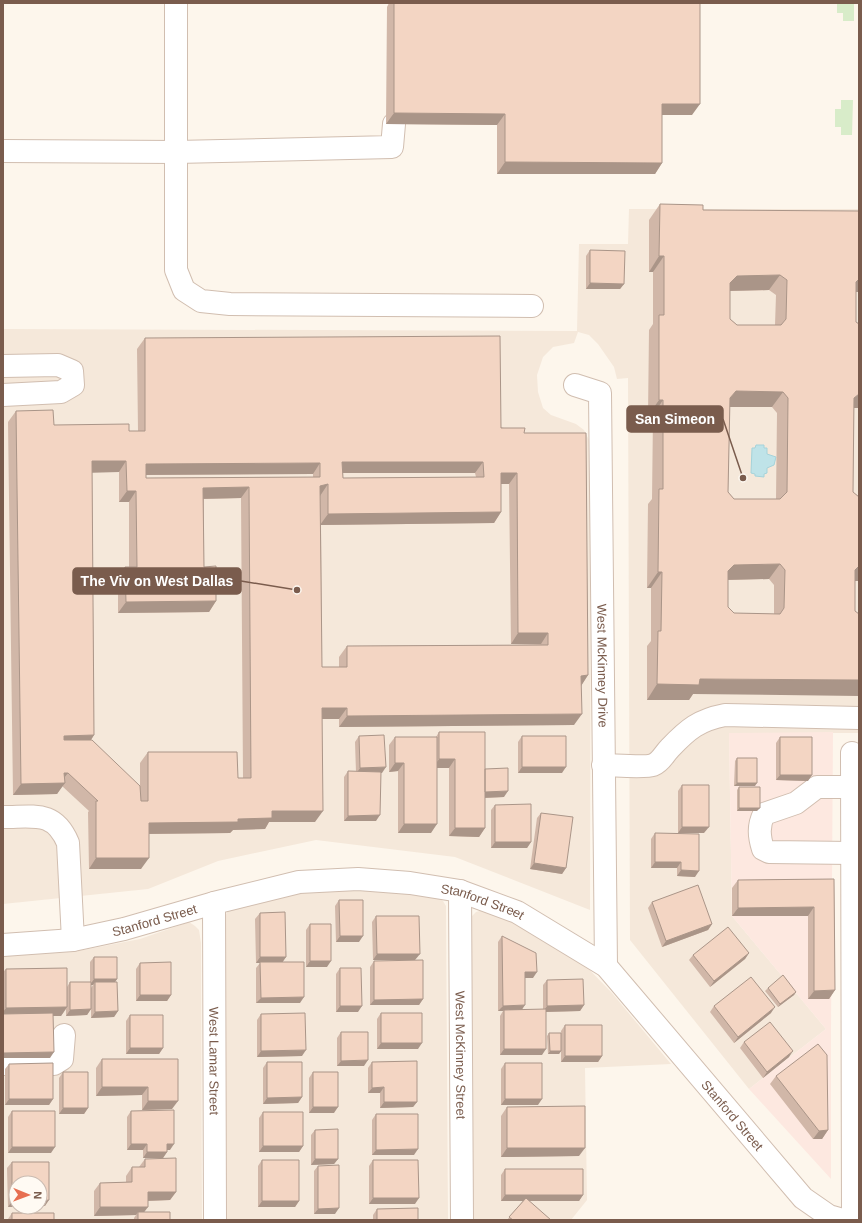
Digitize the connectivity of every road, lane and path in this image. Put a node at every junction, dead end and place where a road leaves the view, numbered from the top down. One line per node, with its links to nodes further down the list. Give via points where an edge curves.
1 (176, 3): 4 (street)
2 (394, 124): 4 (street, via 392,147)
3 (3, 151): 4 (street)
4 (176, 152): 5 (street, via 176,270 184,290 201,301 230,304)
5 (532, 306)
6 (3, 366): 8 (street, via 58,365 72,371 73,385 61,392)
7 (575, 385): 11 (street, West McKinney Drive, via 600,393)
8 (3, 395)
9 (859, 718): 11 (street, via 724,715 707,719 690,728 661,760 652,766)
10 (852, 754): 12 (street)
11 (603, 765): 19 (street, West McKinney Drive)
12 (852, 786): 14 (street); 14 (street, via 817,786 796,804 764,814 760,821 759,835 762,849 769,852)
13 (3, 817): 17 (street, via 43,817 63,831 68,843)
14 (852, 852): 25 (street)
15 (460, 891): 16 (street, Stanford Street, via 410,883 358,879 299,882); 19 (street, Stanford Street, via 518,912); 23 (street, West McKinney Street)
16 (214, 903): 17 (street, Stanford Street, via 124,929); 22 (street, West Lamar Street)
17 (73, 940): 18 (street, Stanford Street)
18 (3, 945)
19 (606, 966): 24 (street, Stanford Street, via 803,1198 829,1216)
20 (64, 1035): 21 (street, via 62,1059 54,1064)
21 (3, 1064)
22 (215, 1220)
23 (462, 1220)
24 (843, 1220)
25 (853, 1220)

